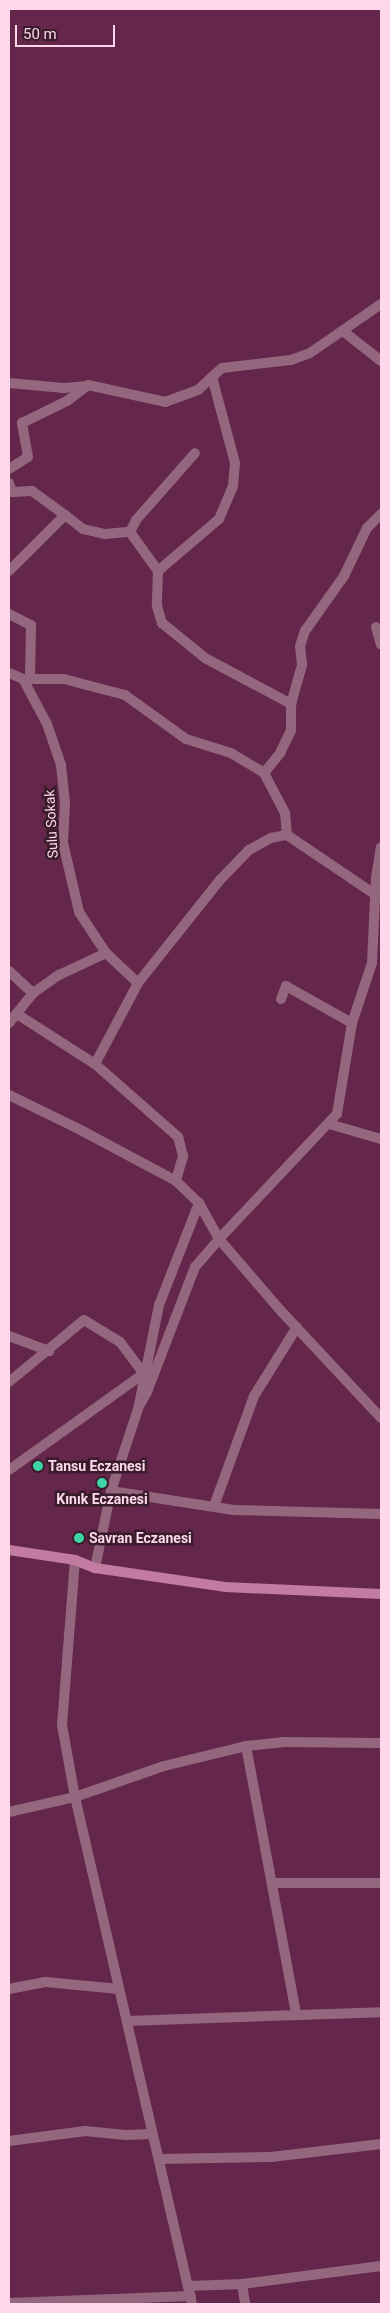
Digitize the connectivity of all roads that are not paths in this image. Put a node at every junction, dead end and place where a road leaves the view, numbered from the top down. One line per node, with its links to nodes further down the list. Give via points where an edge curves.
1 (381, 304): 2 (street)
2 (343, 331): 3 (street); 4 (street, via 310,353 291,360 222,368)
3 (381, 361)
4 (212, 377): 6 (street, via 198,390 165,402); 14 (street, via 235,463 233,486 218,519)
5 (9, 382): 6 (street, via 64,388)
6 (88, 385): 8 (street, via 66,401 22,423 28,457)
7 (195, 453): 12 (street, via 136,520)
8 (9, 469)
9 (9, 483): 11 (street, via 12,492 32,491)
10 (381, 514): 20 (street, via 368,528 344,576 305,631 300,646 302,665)
11 (65, 515): 12 (street, via 83,529 105,534); 13 (street)
12 (130, 532): 14 (street)
13 (9, 571)
14 (158, 571): 20 (street, via 157,606 162,622 205,658)
15 (9, 614): 19 (street, via 31,625)
16 (376, 627): 17 (street)
17 (381, 644)
18 (9, 673): 19 (street)
19 (27, 678): 21 (street, via 64,679 125,695 186,739 231,753); 26 (street, Sulu Sokak, via 61,765 65,803 63,843 72,889 79,912)
20 (291, 704): 21 (street, via 292,730)
21 (264, 773): 22 (street, via 285,813)
22 (287, 835): 25 (street); 29 (street, via 271,838 249,850 220,880)
23 (381, 847): 24 (street)
24 (379, 879): 25 (street)
25 (376, 895): 27 (street)
26 (106, 953): 29 (street, Sulu Sokak); 30 (street, via 59,975)
27 (377, 965): 34 (street)
28 (9, 971): 30 (street)
29 (138, 983): 35 (street)
30 (32, 993): 32 (street)
31 (281, 999): 34 (street, via 286,986)
32 (17, 1014): 33 (street); 35 (street)
33 (9, 1023)
34 (352, 1023): 37 (street, via 337,1114)
35 (95, 1064): 39 (street, via 178,1137 183,1156)
36 (9, 1095): 39 (street, via 75,1126)
37 (330, 1124): 38 (street); 41 (street)
38 (381, 1139)
39 (176, 1181): 40 (street)
40 (199, 1203): 41 (street); 46 (street, via 159,1305)
41 (219, 1239): 42 (street); 45 (street, via 195,1268)
42 (297, 1327): 49 (street); 52 (street, via 254,1396)
43 (9, 1336): 44 (street)
44 (49, 1351): 46 (street, via 84,1320 120,1342); 47 (street)
45 (157, 1365): 46 (street); 48 (street)
46 (143, 1373): 48 (street); 50 (street)
47 (9, 1382)
48 (138, 1406): 51 (street)
49 (381, 1418)
50 (9, 1470)
51 (111, 1491): 52 (street); 56 (street)
52 (214, 1506): 53 (street, via 234,1510)
53 (381, 1514)
54 (9, 1550): 55 (main road)
55 (75, 1560): 56 (main road); 60 (street, via 62,1726)
56 (95, 1568): 57 (main road, via 225,1587)
57 (381, 1594)
58 (381, 1743): 59 (street, via 282,1742)
59 (246, 1746): 60 (street, via 164,1766); 62 (street)
60 (76, 1797): 61 (street); 65 (street)
61 (9, 1812)
62 (273, 1883): 63 (street); 67 (street)
63 (381, 1883)
64 (9, 1989): 65 (street, via 46,1982)
65 (119, 1989): 68 (street)
66 (381, 2012): 67 (street)
67 (296, 2013): 68 (street)
68 (127, 2021): 69 (street)
69 (152, 2134): 70 (street, via 85,2131); 72 (street)
70 (9, 2141)
71 (381, 2144): 72 (street, via 271,2157)
72 (159, 2159): 75 (street)
73 (381, 2266): 74 (street)
74 (242, 2284): 75 (street); 78 (street)
75 (191, 2295): 77 (street)
76 (9, 2303): 77 (street)
77 (44, 2303)
78 (244, 2304)

